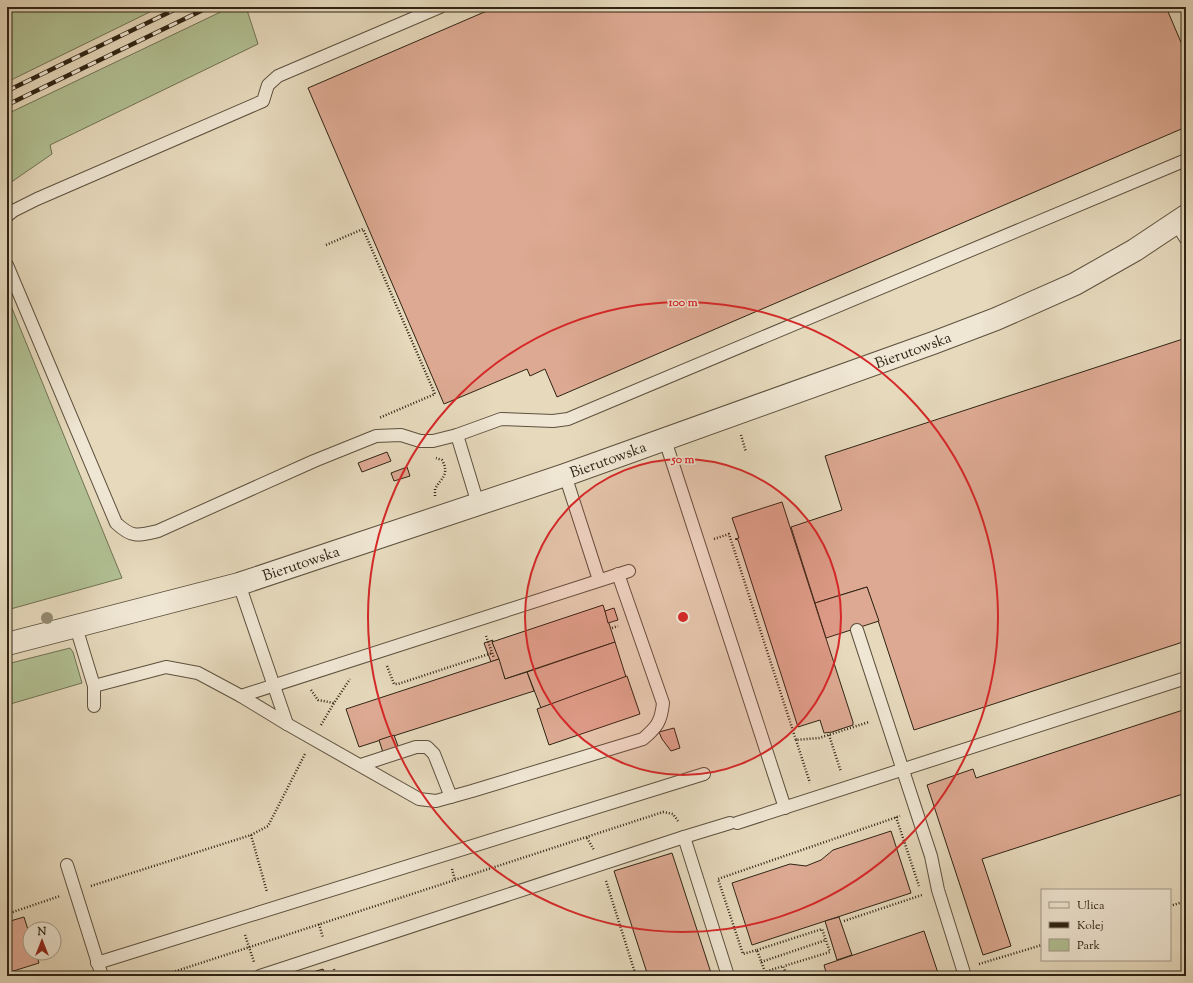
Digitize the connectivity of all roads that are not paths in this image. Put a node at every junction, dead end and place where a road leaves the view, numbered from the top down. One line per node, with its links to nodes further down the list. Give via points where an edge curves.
1 (440, 7): 3 (lane, via 278,76 268,85 263,101 37,199)
2 (1186, 160): 6 (lane, via 568,419 501,419)
3 (7, 216)
4 (1183, 226): 7 (street, Bierutowska, via 1075,284 996,319)
5 (7, 265): 6 (lane, via 116,523 126,533 141,535 158,531 376,436 401,435 427,442)
6 (457, 435): 9 (lane)
7 (665, 440): 8 (street, Bierutowska); 25 (lane)
8 (565, 475): 9 (street, Bierutowska); 10 (lane)
9 (478, 504): 11 (street, Bierutowska)
10 (599, 580): 17 (lane); 24 (lane, via 624,572 663,703 661,719 655,729 643,739)
11 (239, 584): 12 (street, Bierutowska); 17 (lane)
12 (76, 627): 14 (street, Bierutowska); 16 (lane)
13 (858, 630): 22 (lane)
14 (7, 644)
15 (1186, 678): 22 (lane)
16 (94, 686): 18 (lane, via 166,667 198,673); 19 (lane)
17 (275, 686): 18 (lane); 20 (lane)
18 (241, 696): 20 (lane)
19 (94, 706)
20 (287, 724): 21 (lane)
21 (362, 765): 24 (lane, via 419,799 430,801); 24 (lane, via 416,747 427,747 434,754)
22 (903, 771): 25 (lane); 30 (lane, via 931,856 938,890)
23 (704, 774): 28 (lane)
24 (451, 797)
25 (785, 808): 26 (lane)
26 (684, 837): 29 (lane); 32 (lane)
27 (68, 865): 28 (lane)
28 (98, 963): 31 (lane)
29 (258, 972)
30 (964, 972)
31 (102, 976)
32 (728, 976)

